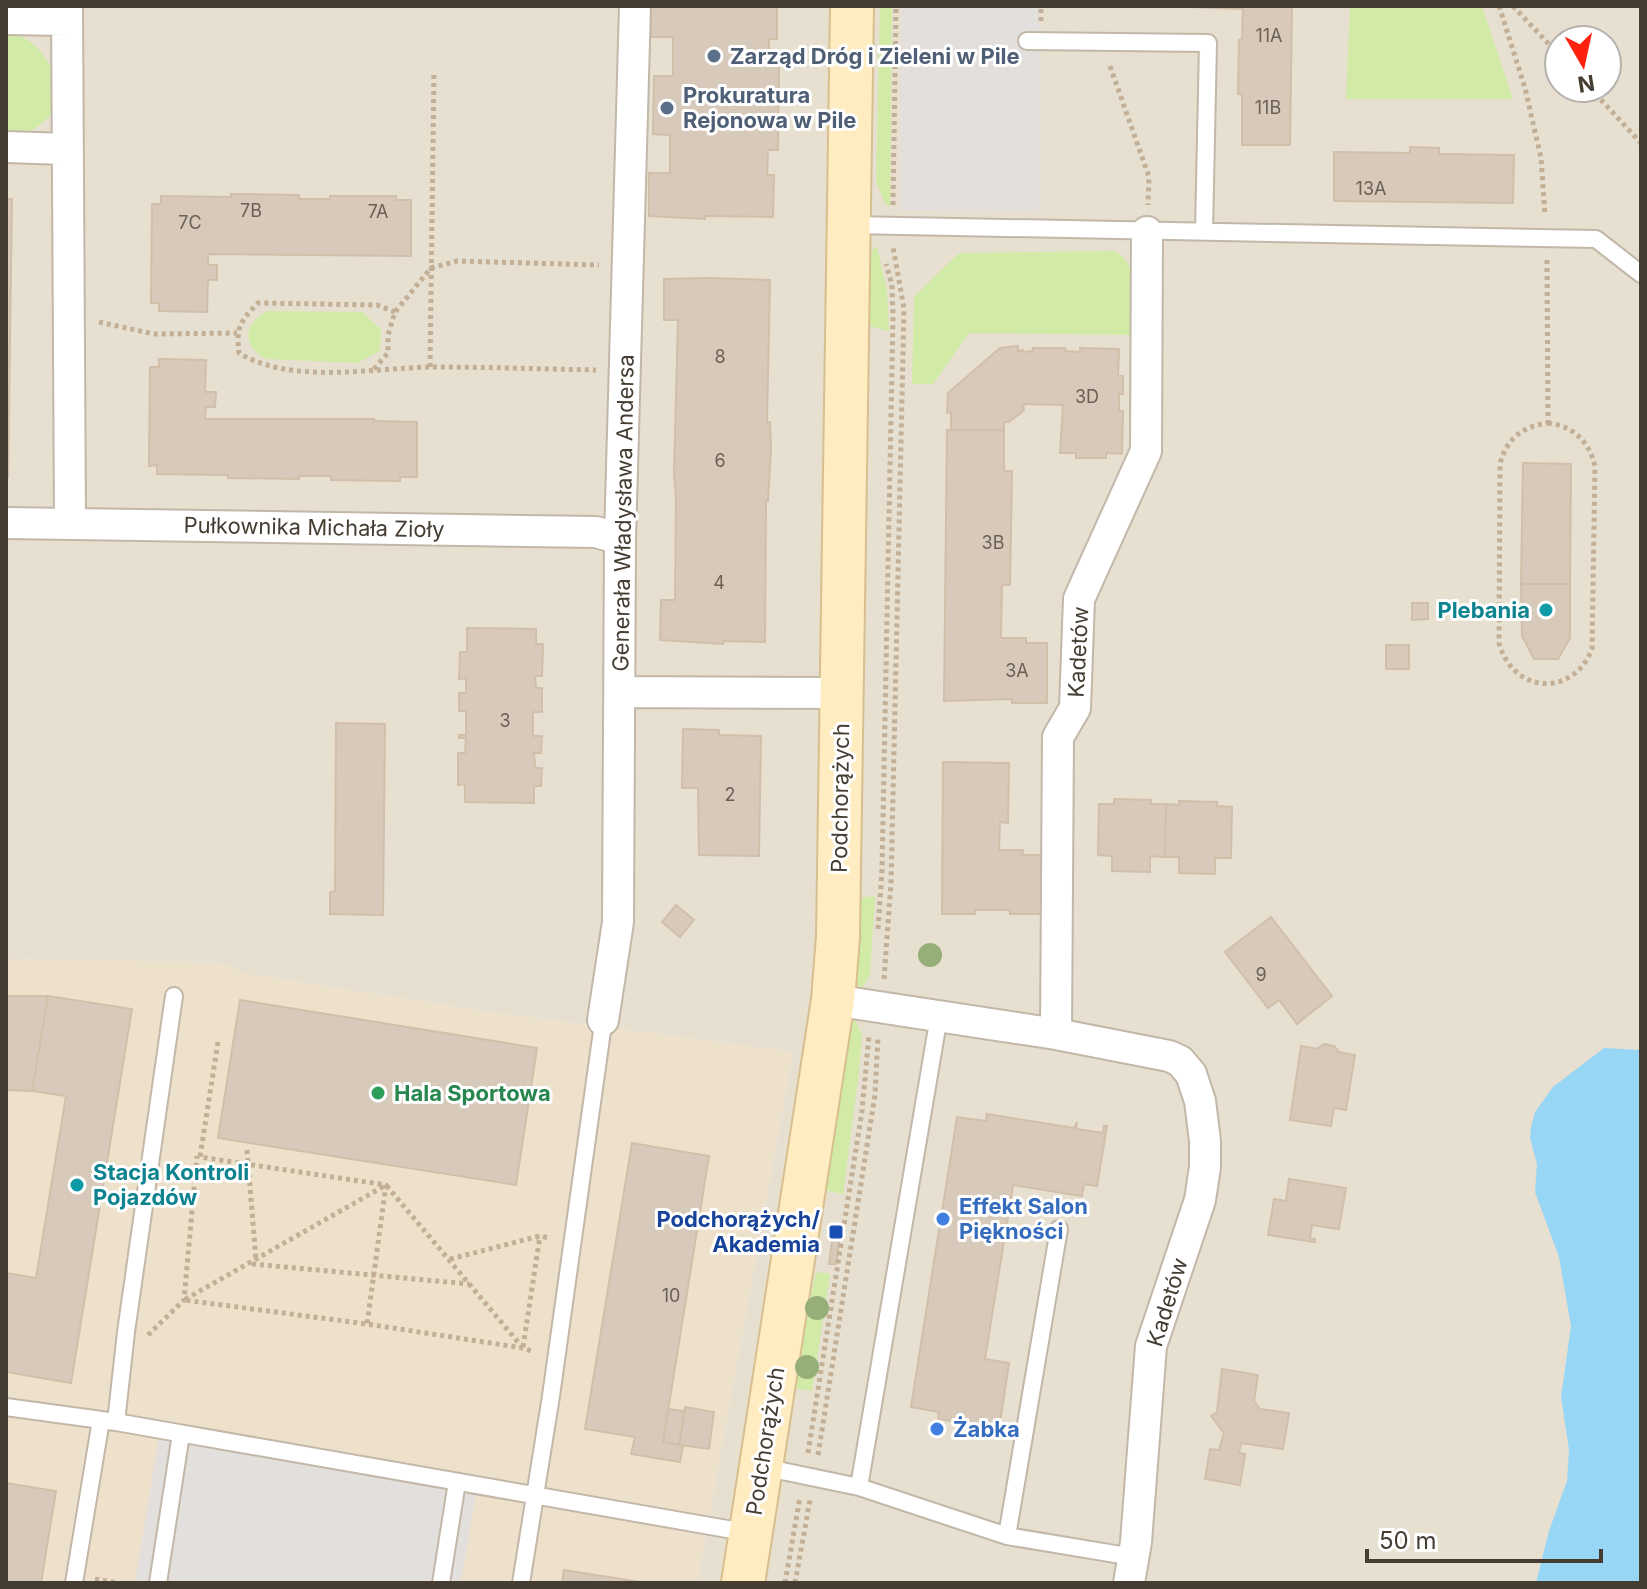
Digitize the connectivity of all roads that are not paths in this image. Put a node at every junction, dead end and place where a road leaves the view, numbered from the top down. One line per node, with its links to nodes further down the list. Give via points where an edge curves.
1 (635, 6): 14 (street, Generała Władysława Andersa)
2 (852, 6): 8 (street, Podchorążych)
3 (67, 13): 4 (street); 7 (street)
4 (6, 19)
5 (1027, 41): 10 (lane, via 1208,43)
6 (6, 147): 7 (street)
7 (66, 149): 12 (street)
8 (849, 225): 9 (lane); 16 (street, Podchorążych)
9 (1147, 232): 10 (lane); 21 (street, Kadetów, via 1146,451 1079,599 1075,708 1058,737)
10 (1204, 232): 11 (lane, via 1596,239)
11 (1641, 274)
12 (70, 522): 13 (street, Pułkownika Michała Zioły); 14 (street, Pułkownika Michała Zioły, via 596,532)
13 (6, 523)
14 (620, 539): 15 (street, Generała Władysława Andersa)
15 (620, 692): 16 (street); 20 (street, Generała Władysława Andersa, via 618,922)
16 (841, 693): 18 (street, Podchorążych)
17 (174, 996): 24 (lane)
18 (833, 1000): 19 (street, Kadetów); 26 (street, Podchorążych)
19 (939, 1016): 21 (street, Kadetów); 28 (lane)
20 (603, 1025): 29 (lane)
21 (1056, 1034): 32 (street, Kadetów, via 1180,1061 1191,1074 1200,1101 1205,1167 1200,1200 1151,1346)
22 (1059, 1229): 31 (lane)
23 (6, 1407): 24 (lane)
24 (108, 1421): 25 (lane); 33 (lane)
25 (181, 1434): 27 (lane); 34 (lane)
26 (761, 1466): 28 (lane); 30 (street, Podchorążych)
27 (457, 1482): 29 (lane); 35 (lane)
28 (859, 1487): 31 (lane)
29 (534, 1496): 30 (lane); 36 (lane)
30 (751, 1534): 37 (street, Podchorążych)
31 (1007, 1536): 32 (lane)
32 (1131, 1570)
33 (74, 1583)
34 (158, 1583)
35 (441, 1583)
36 (521, 1583)
37 (743, 1583)

